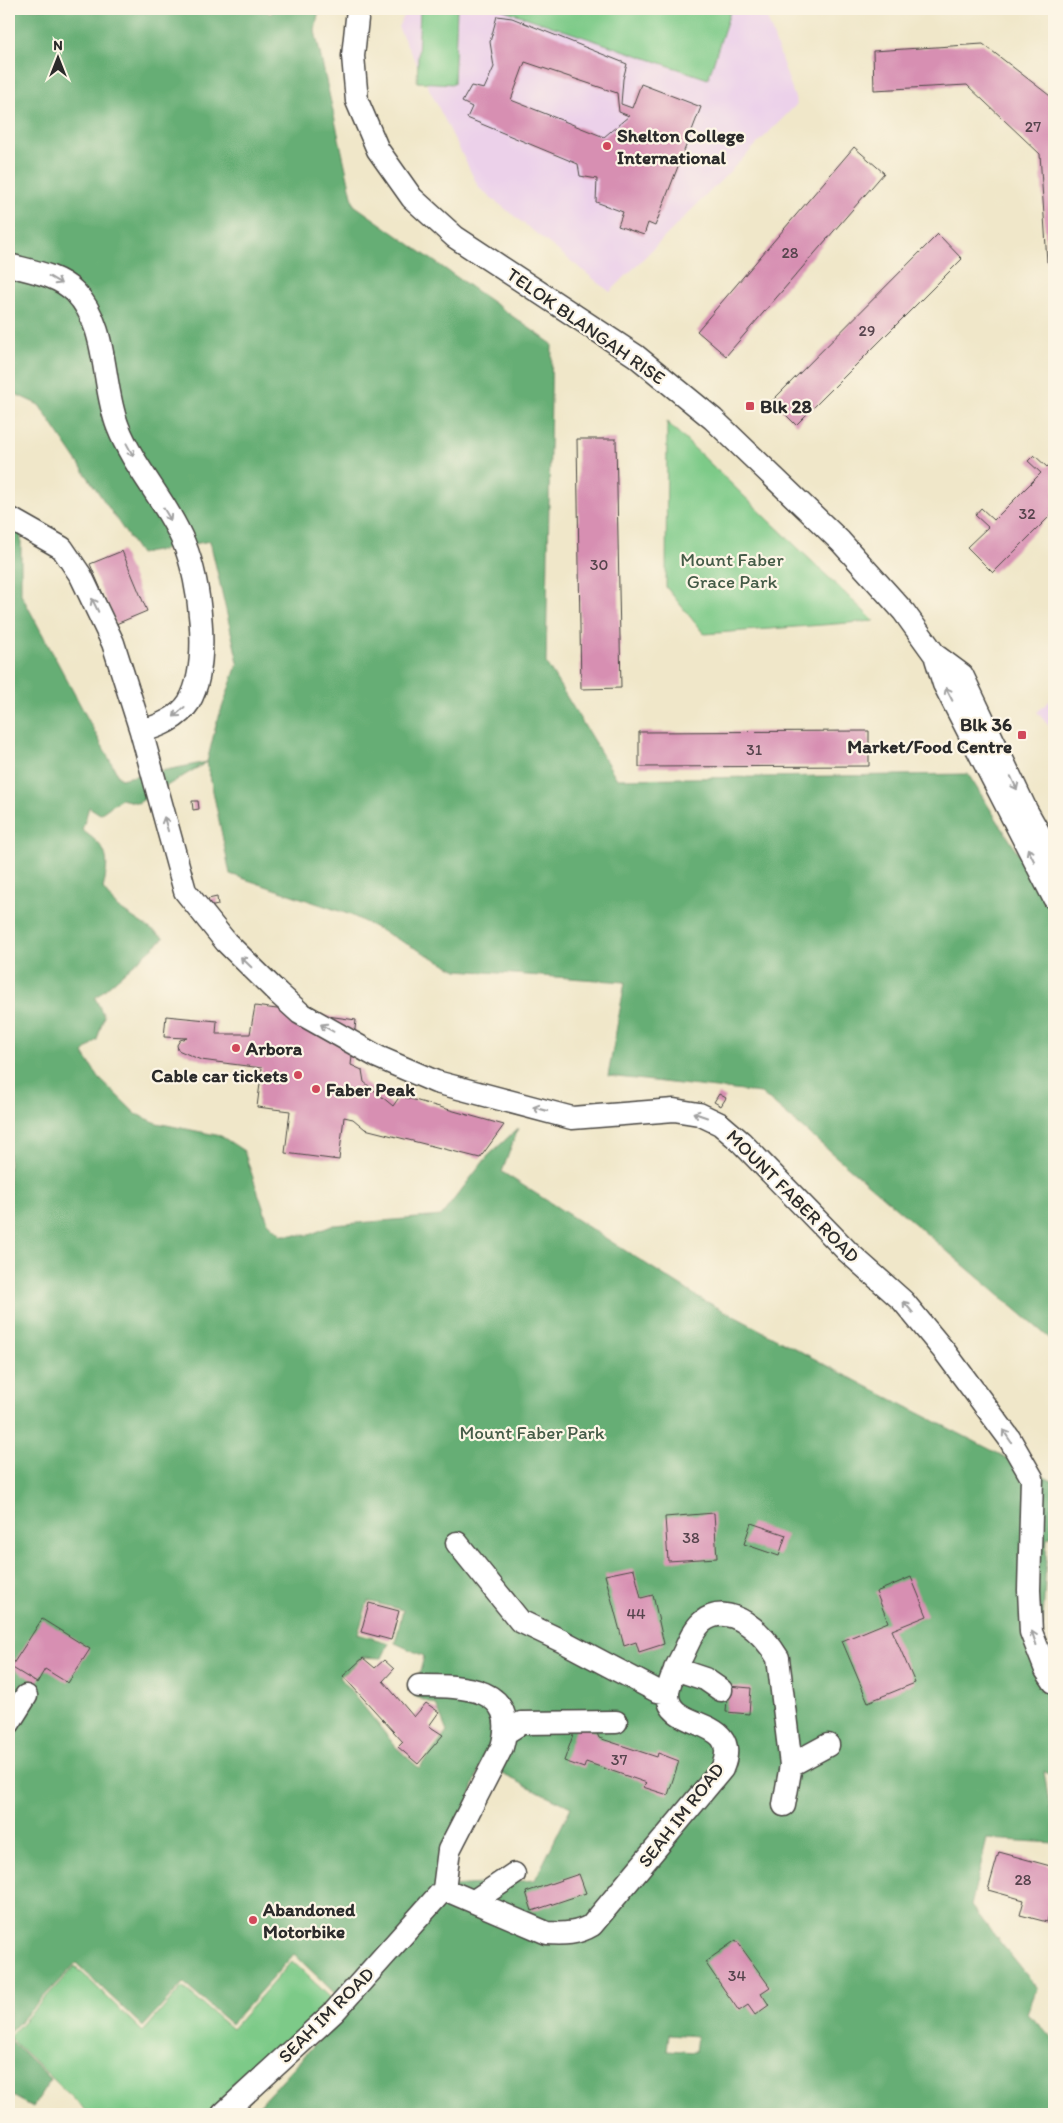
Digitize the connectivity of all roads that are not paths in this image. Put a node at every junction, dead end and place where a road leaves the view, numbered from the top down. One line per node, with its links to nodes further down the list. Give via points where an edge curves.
1 (358, 9): 4 (street, TELOK BLANGAH RISE, via 353,56 357,101 378,150 412,198 455,237 636,356 713,419 840,541 904,612)
2 (9, 265): 5 (street, one-way to 5, via 46,274 74,291 94,318 118,427 183,542 195,575 201,638 199,675 188,703 168,722)
3 (9, 518): 5 (street, MOUNT FABER ROAD, one-way to 3, via 113,643 81,576 62,548)
4 (935, 655): 6 (street, TELOK BLANGAH RISE, one-way to 6, via 962,675 1027,812); 7 (street, TELOK BLANGAH RISE, one-way to 4, via 944,684)
5 (141, 731): 10 (street, MOUNT FABER ROAD, one-way to 5, via 1031,1632 1032,1478 1009,1438 903,1301 848,1252 720,1124 699,1114 674,1110 578,1127 436,1082 378,1057 300,1013 226,942 185,891)
6 (1054, 860)
7 (1054, 898)
8 (457, 1543): 13 (street, via 520,1621 657,1691)
9 (675, 1669): 12 (street, via 705,1679); 13 (street); 19 (street, via 703,1621 732,1616 757,1630 778,1658)
10 (1054, 1682)
11 (419, 1686): 17 (street, via 472,1688 487,1695 499,1706)
12 (721, 1690)
13 (668, 1693): 23 (street, SEAH IM ROAD, via 670,1703 682,1717 714,1730 720,1736 725,1761 722,1769 592,1925 581,1932 547,1932)
14 (26, 1696): 16 (street)
15 (616, 1722): 17 (street, via 521,1723)
16 (9, 1723)
17 (507, 1732): 22 (street, via 449,1850)
18 (828, 1745): 19 (street)
19 (791, 1765): 20 (street)
20 (784, 1805)
21 (514, 1874): 23 (street)
22 (444, 1889): 23 (street, SEAH IM ROAD); 24 (street, SEAH IM ROAD, via 334,2012)
23 (474, 1901)
24 (223, 2114)

